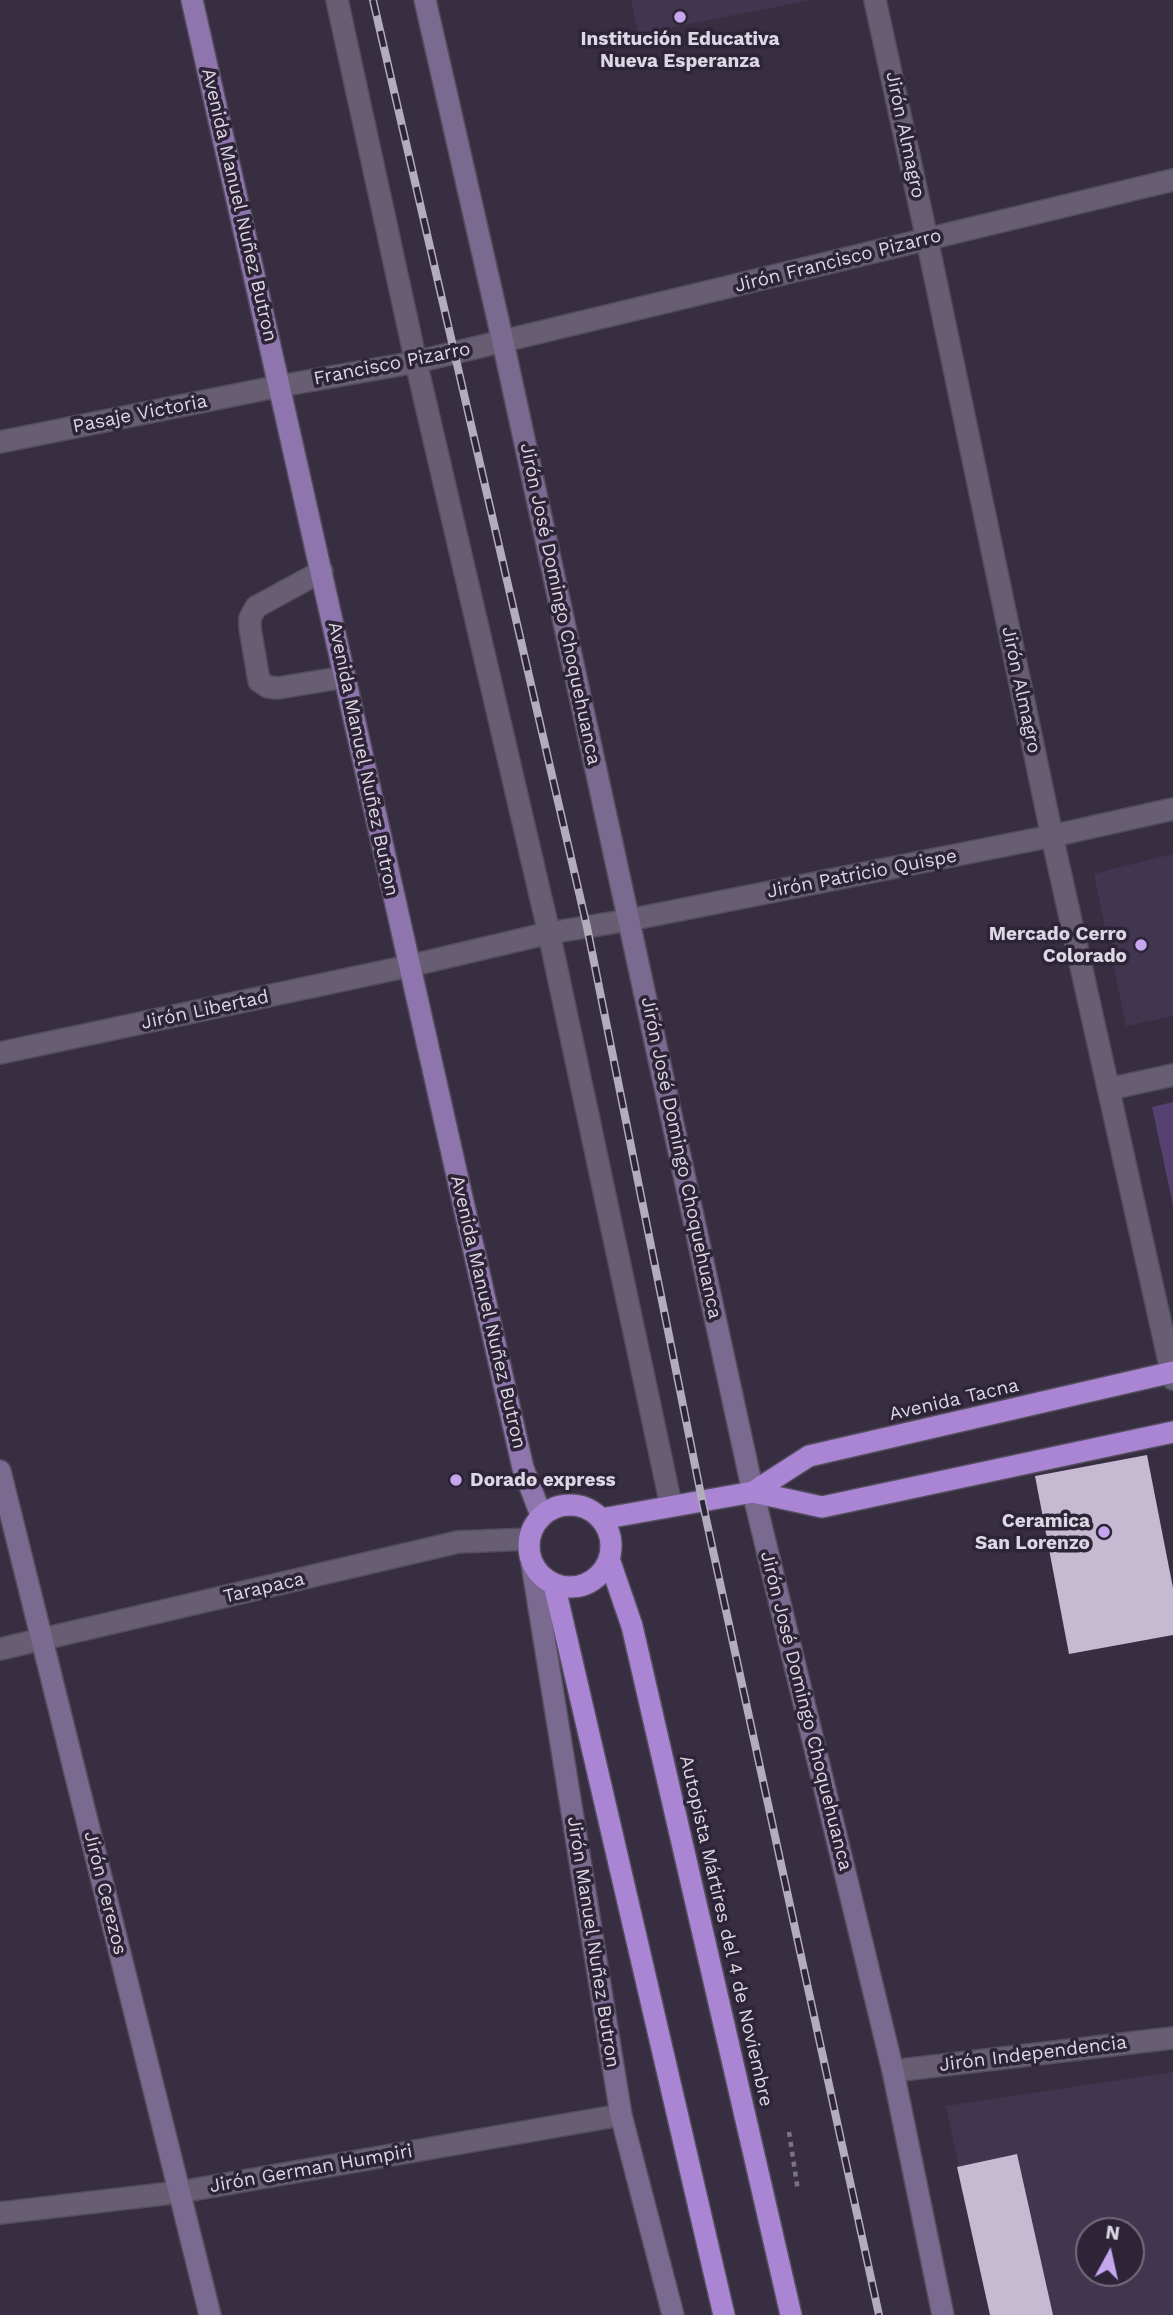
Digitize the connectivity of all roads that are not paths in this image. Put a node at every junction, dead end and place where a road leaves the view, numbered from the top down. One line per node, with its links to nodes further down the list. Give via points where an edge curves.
1 (192, 0): 9 (main road, Avenida Manuel Nuñez Butron)
2 (337, 0): 8 (street)
3 (425, 0): 7 (street, Jirón José Domingo Choquehuanca)
4 (875, 0): 6 (street, Jirón Almagro)
5 (1173, 180): 6 (street, Jirón Francisco Pizarro)
6 (928, 239): 7 (street, Jirón Francisco Pizarro); 14 (street, Jirón Almagro)
7 (503, 342): 8 (street, Francisco Pizarro); 15 (street, Jirón José Domingo Choquehuanca)
8 (416, 362): 9 (street, Francisco Pizarro); 16 (street)
9 (280, 386): 10 (street, Pasaje Victoria); 11 (main road, Avenida Manuel Nuñez Butron)
10 (0, 442)
11 (322, 571): 12 (main road, Avenida Manuel Nuñez Butron); 12 (street, via 256,607 250,628 259,681 278,688)
12 (345, 677): 17 (main road, Avenida Manuel Nuñez Butron)
13 (1173, 809): 14 (street, Jirón Patricio Quispe)
14 (1052, 836): 15 (street, Jirón Patricio Quispe); 20 (street, Jirón Almagro)
15 (629, 920): 16 (street, Jirón Patricio Quispe); 24 (street, Jirón José Domingo Choquehuanca)
16 (549, 933): 17 (street, Jirón Libertad); 25 (street)
17 (409, 966): 18 (street, Jirón Libertad); 26 (main road, Avenida Manuel Nuñez Butron, via 523,1468)
18 (0, 1053)
19 (1173, 1075): 20 (street)
20 (1109, 1089): 21 (street, Jirón Almagro)
21 (1172, 1375): 24 (highway, Avenida Tacna, via 809,1456)
22 (1173, 1432): 24 (highway, Avenida Tacna, via 821,1507)
23 (0, 1471): 32 (street, Jirón Cerezos)
24 (753, 1492): 25 (highway, Avenida Tacna); 35 (street, Jirón José Domingo Choquehuanca)
25 (671, 1505): 27 (highway, Avenida Tacna)
26 (541, 1515): 27 (highway, via 561,1505 583,1507); 28 (highway)
27 (601, 1519): 29 (highway, via 609,1531)
28 (529, 1539): 30 (highway); 32 (street, Tarapaca, via 458,1542)
29 (609, 1559): 31 (highway, via 596,1577 586,1582); 42 (highway, Autopista Mártires del 4 de Noviembre, via 632,1626)
30 (532, 1564): 31 (highway); 36 (street, Jirón Manuel Nuñez Butron)
31 (554, 1584): 41 (highway)
32 (42, 1639): 33 (street, Tarapaca); 37 (street, Jirón Cerezos)
33 (0, 1649)
34 (1173, 2038): 35 (street, Jirón Independencia)
35 (893, 2071): 43 (street, Jirón José Domingo Choquehuanca)
36 (621, 2115): 37 (street, Jirón German Humpiri); 40 (street, Jirón Manuel Nuñez Butron)
37 (180, 2192): 38 (street, Jirón German Humpiri); 39 (street, Jirón Cerezos)
38 (0, 2213)
39 (210, 2315)
40 (673, 2315)
41 (724, 2315)
42 (791, 2315)
43 (943, 2315)

